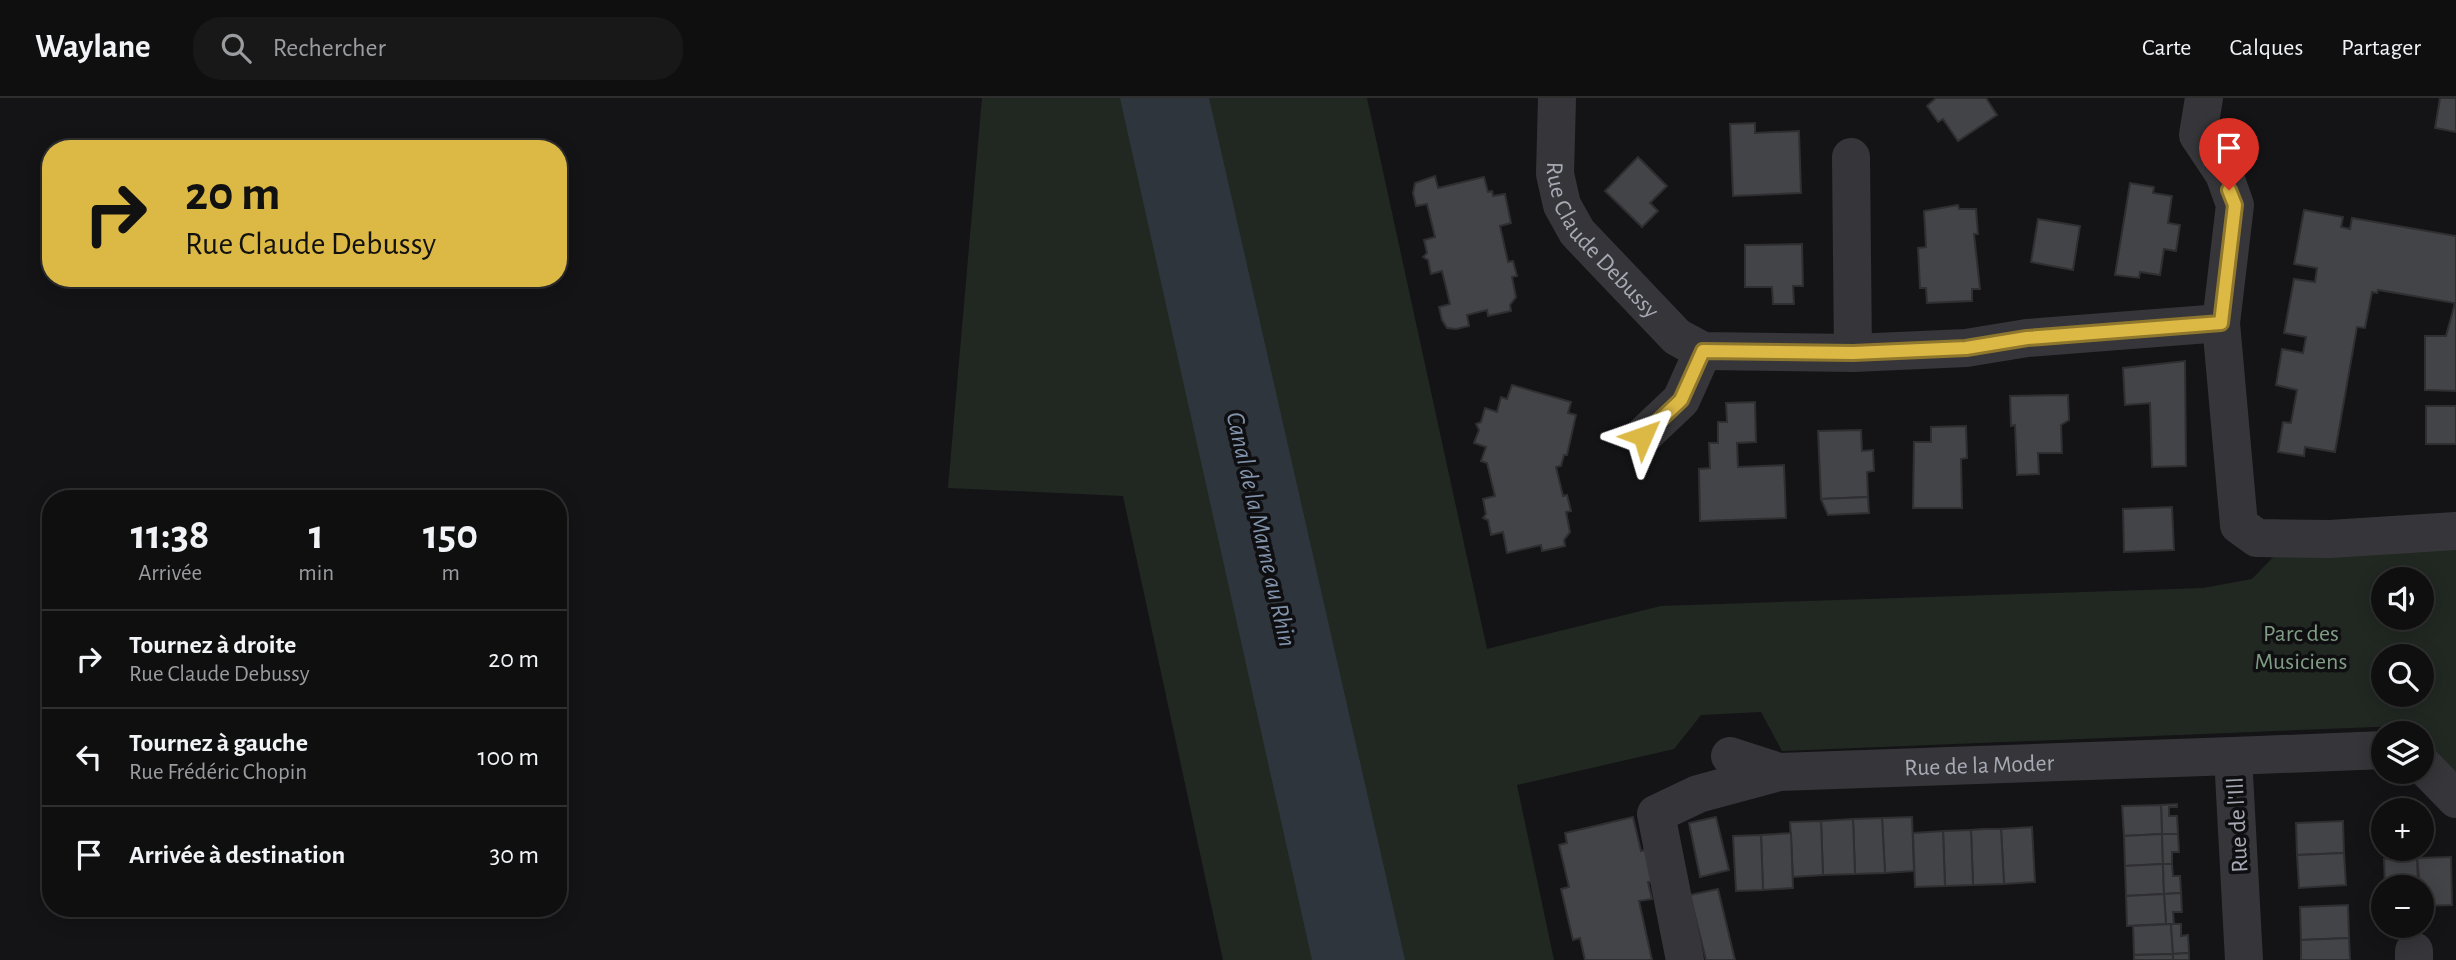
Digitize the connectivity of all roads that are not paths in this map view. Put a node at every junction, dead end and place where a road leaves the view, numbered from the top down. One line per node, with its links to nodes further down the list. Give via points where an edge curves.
1 (1558, 98): 5 (street, Rue Claude Debussy, via 1555,174 1562,205 1577,232 1677,337)
2 (2204, 98): 4 (street, via 2198,135 2224,174 2235,205)
3 (1851, 157): 6 (street)
4 (2221, 323): 6 (street, via 2027,338 1966,348); 8 (street, via 2239,525 2257,538 2330,539)
5 (1703, 351): 6 (street); 7 (street, via 1681,400)
6 (1853, 353)
7 (1643, 436)
8 (2456, 531)
9 (2371, 751): 11 (street, Rue de l'Ill)
10 (1730, 755): 12 (street, Rue de la Moder)
11 (2233, 756): 12 (street, Rue de la Moder); 16 (street, Rue de l'Ill)
12 (1779, 772): 15 (street, via 1698,794 1656,814)
13 (2434, 776): 14 (street)
14 (2456, 799)
15 (1685, 960)
16 (2244, 960)

